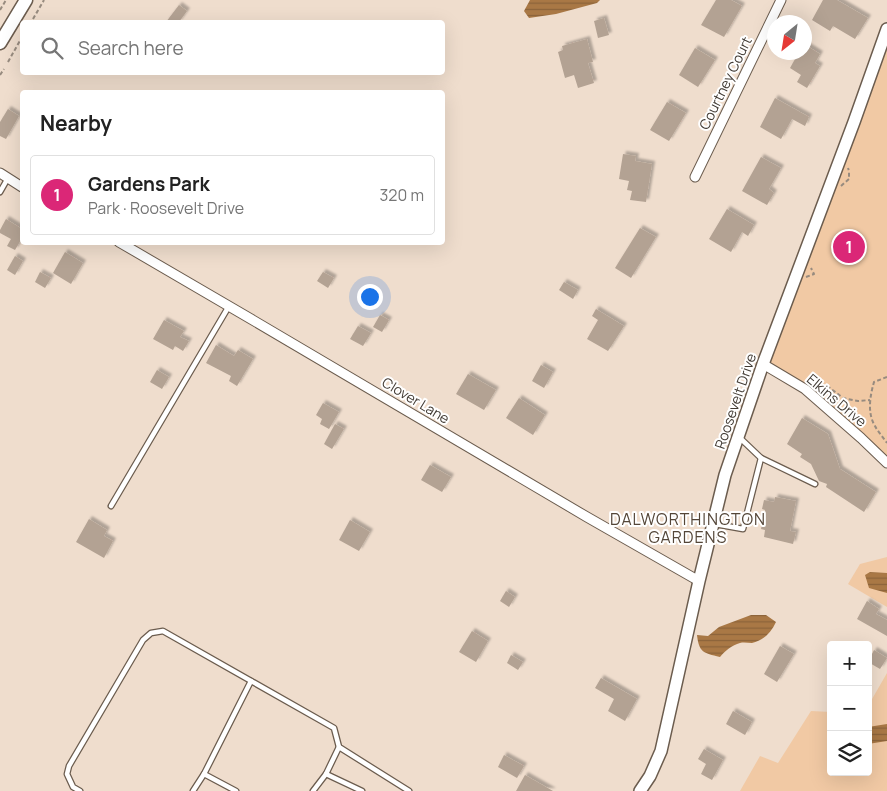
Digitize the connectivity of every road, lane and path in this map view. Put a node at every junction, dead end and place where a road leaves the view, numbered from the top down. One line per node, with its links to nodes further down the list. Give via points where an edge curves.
1 (6, 0): 5 (path)
2 (26, 0): 9 (main road)
3 (44, 0): 6 (path)
4 (781, 0): 14 (street, Courtney Court)
5 (0, 10)
6 (33, 19)
7 (887, 29): 19 (street, Roosevelt Drive)
8 (20, 41): 10 (path)
9 (0, 43)
10 (8, 62)
11 (4, 69): 12 (path)
12 (0, 75)
13 (4, 176): 15 (street); 16 (lane)
14 (695, 177)
15 (20, 186)
16 (0, 192)
17 (124, 245): 20 (street, Clover Lane)
18 (810, 267): 19 (path, via 814,274)
19 (793, 285): 21 (street, Roosevelt Drive)
20 (229, 306): 30 (lane); 32 (street, Clover Lane)
21 (764, 364): 25 (street, Roosevelt Drive); 28 (street, Elkins Drive, via 805,389)
22 (887, 377): 24 (path, via 874,382)
23 (806, 385): 24 (path, via 813,380 843,398)
24 (870, 400): 26 (path, via 873,425)
25 (738, 437): 27 (lane); 31 (street, Roosevelt Drive)
26 (887, 443)
27 (761, 458): 29 (lane); 31 (lane, via 743,529)
28 (887, 464)
29 (815, 484)
30 (111, 506)
31 (713, 524): 32 (street, Roosevelt Drive)
32 (699, 581): 43 (street, Roosevelt Drive, via 661,751)
33 (251, 681): 34 (lane, via 334,728); 35 (lane); 37 (lane, via 163,630 151,633 143,640 69,766 67,774 73,787)
34 (340, 747): 36 (lane); 42 (lane)
35 (204, 774): 38 (lane); 39 (lane)
36 (326, 774): 40 (lane); 41 (lane)
37 (80, 791)
38 (194, 791)
39 (236, 791)
40 (314, 791)
41 (362, 791)
42 (408, 791)
43 (640, 791)

